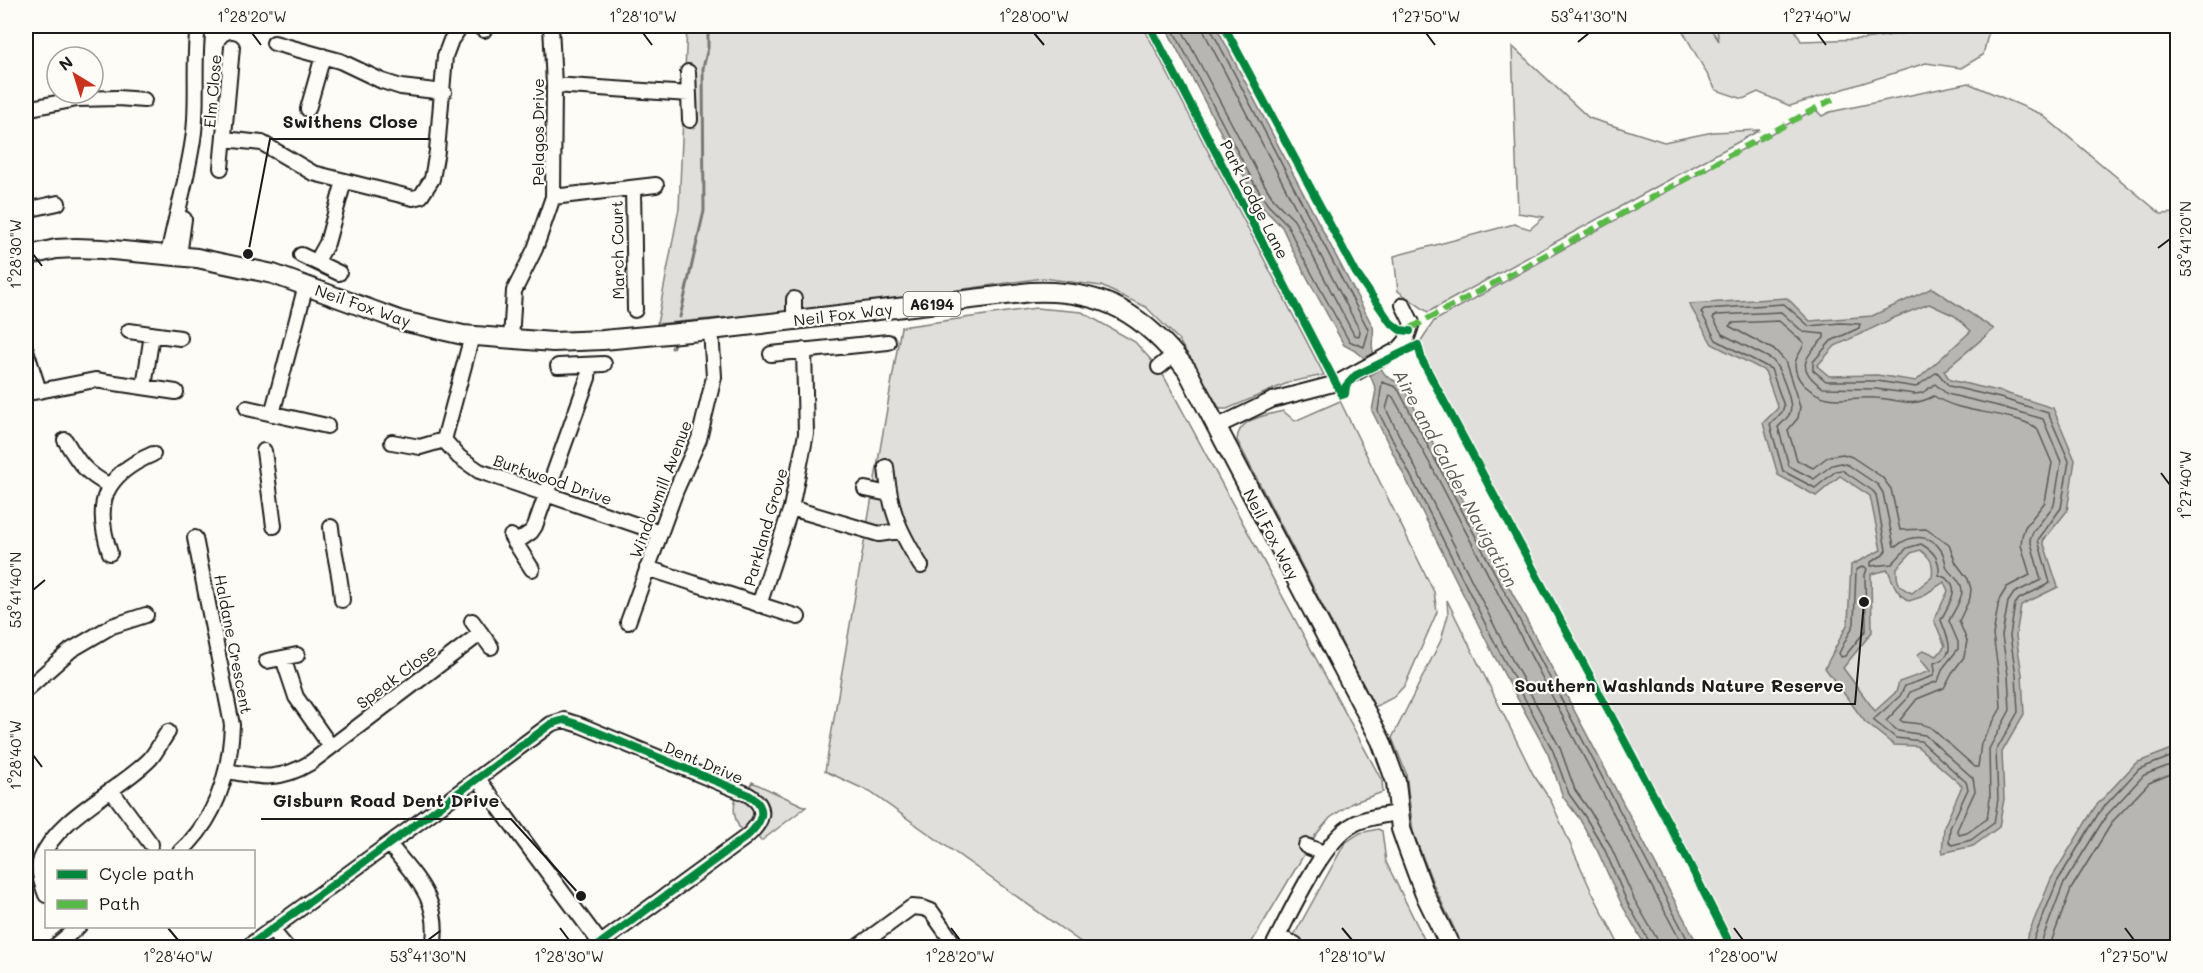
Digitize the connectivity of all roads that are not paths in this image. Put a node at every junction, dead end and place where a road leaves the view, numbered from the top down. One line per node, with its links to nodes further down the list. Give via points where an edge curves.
1 (198, 26): 25 (street, via 195,121 183,197 177,210)
2 (461, 26): 9 (street, via 446,56)
3 (551, 26): 8 (street, Pelagos Drive)
4 (274, 43): 6 (street)
5 (232, 47): 15 (street, Elm Close)
6 (323, 56): 9 (street, via 401,87); 13 (street)
7 (688, 72): 10 (street)
8 (554, 85): 10 (street); 20 (street, Pelagos Drive)
9 (444, 92): 17 (street, Elm Close, via 432,179 421,196 414,198)
10 (689, 94): 14 (street)
11 (144, 100): 12 (street, via 77,99)
12 (26, 109)
13 (308, 109)
14 (690, 120)
15 (224, 139): 16 (street, Elm Close); 17 (street, Elm Close, via 262,143 313,173)
16 (222, 168)
17 (344, 181): 26 (street, via 327,243)
18 (656, 185): 19 (street, March Court)
19 (633, 188): 20 (street, March Court); 31 (street, March Court)
20 (553, 197): 38 (street, Pelagos Drive, via 535,249 514,291)
21 (58, 203): 22 (street)
22 (26, 210)
23 (301, 255): 26 (street)
24 (26, 256): 25 (main road, Neil Fox Way / A6194, via 76,248)
25 (174, 256): 28 (main road, Neil Fox Way / A6194, via 273,274)
26 (317, 261): 27 (street)
27 (339, 273)
28 (306, 285): 36 (main road, Neil Fox Way / A6194, via 402,321); 50 (street)
29 (794, 299): 32 (street)
30 (1403, 305): 52 (street, via 1412,324 1404,344 1391,354 1337,383 1258,405)
31 (635, 310)
32 (794, 320): 33 (main road, Neil Fox Way / A6194); 43 (main road, Neil Fox Way / A6194, via 1059,292 1104,301 1125,312 1144,323)
33 (711, 330): 38 (main road, Neil Fox Way / A6194, via 574,342); 67 (street, Windowmill Avenue, via 714,377 699,439)
34 (129, 331): 35 (street)
35 (152, 334): 37 (street); 46 (street)
36 (472, 336): 38 (main road, Neil Fox Way / A6194); 54 (street)
37 (180, 338)
38 (512, 340)
39 (888, 342): 41 (street)
40 (26, 350): 47 (street)
41 (804, 350): 42 (street); 63 (street, Parkland Grove, via 806,434)
42 (771, 354)
43 (1175, 354): 45 (street); 52 (main road, Neil Fox Way / A6194)
44 (558, 366): 62 (street, via 596,365)
45 (1159, 367)
46 (144, 387): 47 (street, via 95,380); 48 (street)
47 (32, 392)
48 (176, 392)
49 (247, 408): 50 (street)
50 (272, 414): 51 (street)
51 (327, 426)
52 (1216, 427): 88 (main road, Neil Fox Way / A6194, via 1381,741 1396,782)
53 (65, 440): 59 (street, via 79,464)
54 (444, 440): 55 (street, via 420,447); 62 (street, Burkwood Drive, via 479,471)
55 (392, 442)
56 (264, 451): 64 (street)
57 (153, 454): 59 (street, via 119,473)
58 (886, 467): 61 (street)
59 (110, 486): 69 (street, via 101,518)
60 (865, 489): 61 (street)
61 (889, 494): 66 (street)
62 (547, 495): 67 (street, Burkwood Drive); 72 (street, via 534,529 513,540)
63 (790, 508): 66 (street, via 879,534); 74 (street, Parkland Grove)
64 (274, 526)
65 (331, 527): 73 (street)
66 (900, 531): 70 (street)
67 (660, 534): 71 (street, Windowmill Avenue)
68 (195, 538): 85 (street, Haldane Crescent, via 232,725)
69 (110, 553)
70 (921, 566)
71 (647, 568): 74 (street); 78 (street, Windowmill Avenue)
72 (532, 569)
73 (342, 600)
74 (759, 605): 75 (street)
75 (798, 617)
76 (142, 621): 82 (street, via 112,626 71,650)
77 (472, 621): 79 (street)
78 (628, 622)
79 (481, 633): 80 (street); 84 (street, Speak Close)
80 (491, 646)
81 (267, 661): 84 (street, via 290,657 296,697)
82 (26, 690)
83 (168, 732): 87 (street, via 150,758)
84 (331, 747): 85 (street, Speak Close, via 292,774 270,777)
85 (228, 771): 93 (street, Haldane Crescent, via 205,822)
86 (478, 779): 90 (street); 101 (street); 101 (street, Dent Drive, via 551,724 564,720 747,794 761,806 759,822 746,837)
87 (111, 790): 89 (street); 92 (street, via 73,819)
88 (1399, 813): 95 (street, via 1352,825 1334,838); 108 (main road, Neil Fox Way / A6194, via 1413,863)
89 (151, 844)
90 (389, 844): 98 (street); 105 (street, via 420,883 433,907)
91 (1306, 846): 95 (street)
92 (47, 850)
93 (182, 850)
94 (45, 853): 96 (street, via 40,874)
95 (1324, 853): 99 (street)
96 (45, 892)
97 (75, 928): 102 (street)
98 (272, 929): 103 (street); 104 (street)
99 (1275, 942): 100 (street)
100 (1296, 944)
101 (602, 945)
102 (53, 948)
103 (246, 948)
104 (287, 948)
105 (433, 948)
106 (856, 948): 107 (street, via 912,907 931,911)
107 (957, 948)
108 (1451, 948)

